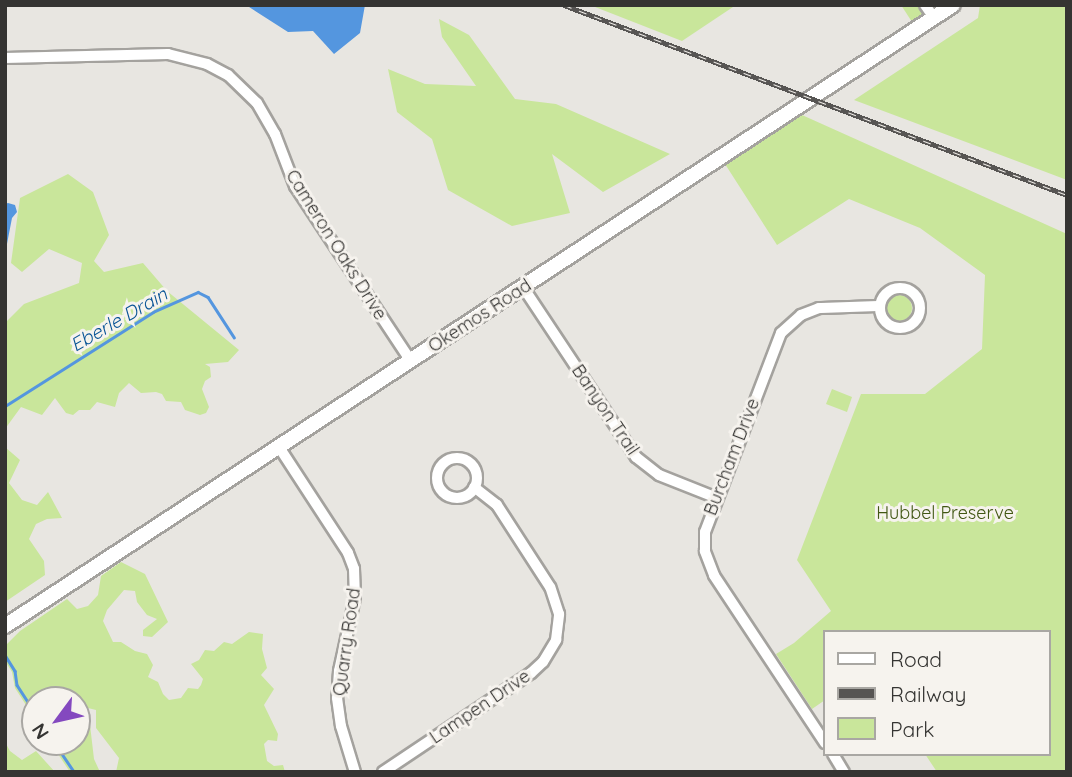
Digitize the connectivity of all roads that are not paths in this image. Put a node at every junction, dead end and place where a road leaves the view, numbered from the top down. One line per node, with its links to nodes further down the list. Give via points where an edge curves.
1 (925, 5): 3 (street)
2 (953, 5): 3 (street, Okemos Road)
3 (934, 18): 5 (street, Okemos Road)
4 (5, 58): 7 (street, Cameron Oaks Drive, via 168,54 228,75 257,103 295,186)
5 (523, 287): 7 (street, Okemos Road); 10 (street, Banyon Trail, via 636,457 659,475)
6 (880, 306): 10 (street, Burcham Drive, via 819,308 787,326 776,341)
7 (411, 361): 8 (street, Okemos Road)
8 (279, 447): 11 (street, Okemos Road); 14 (street, Quarry Road, via 354,569 355,598 337,698)
9 (474, 487): 15 (street, Lampen Drive, via 497,505 550,587 559,614 555,640 531,673)
10 (717, 498): 12 (street, Burcham Drive, via 705,532 710,567)
11 (5, 626)
12 (824, 741)
13 (834, 756): 16 (street)
14 (355, 772)
15 (383, 772)
16 (844, 772)

